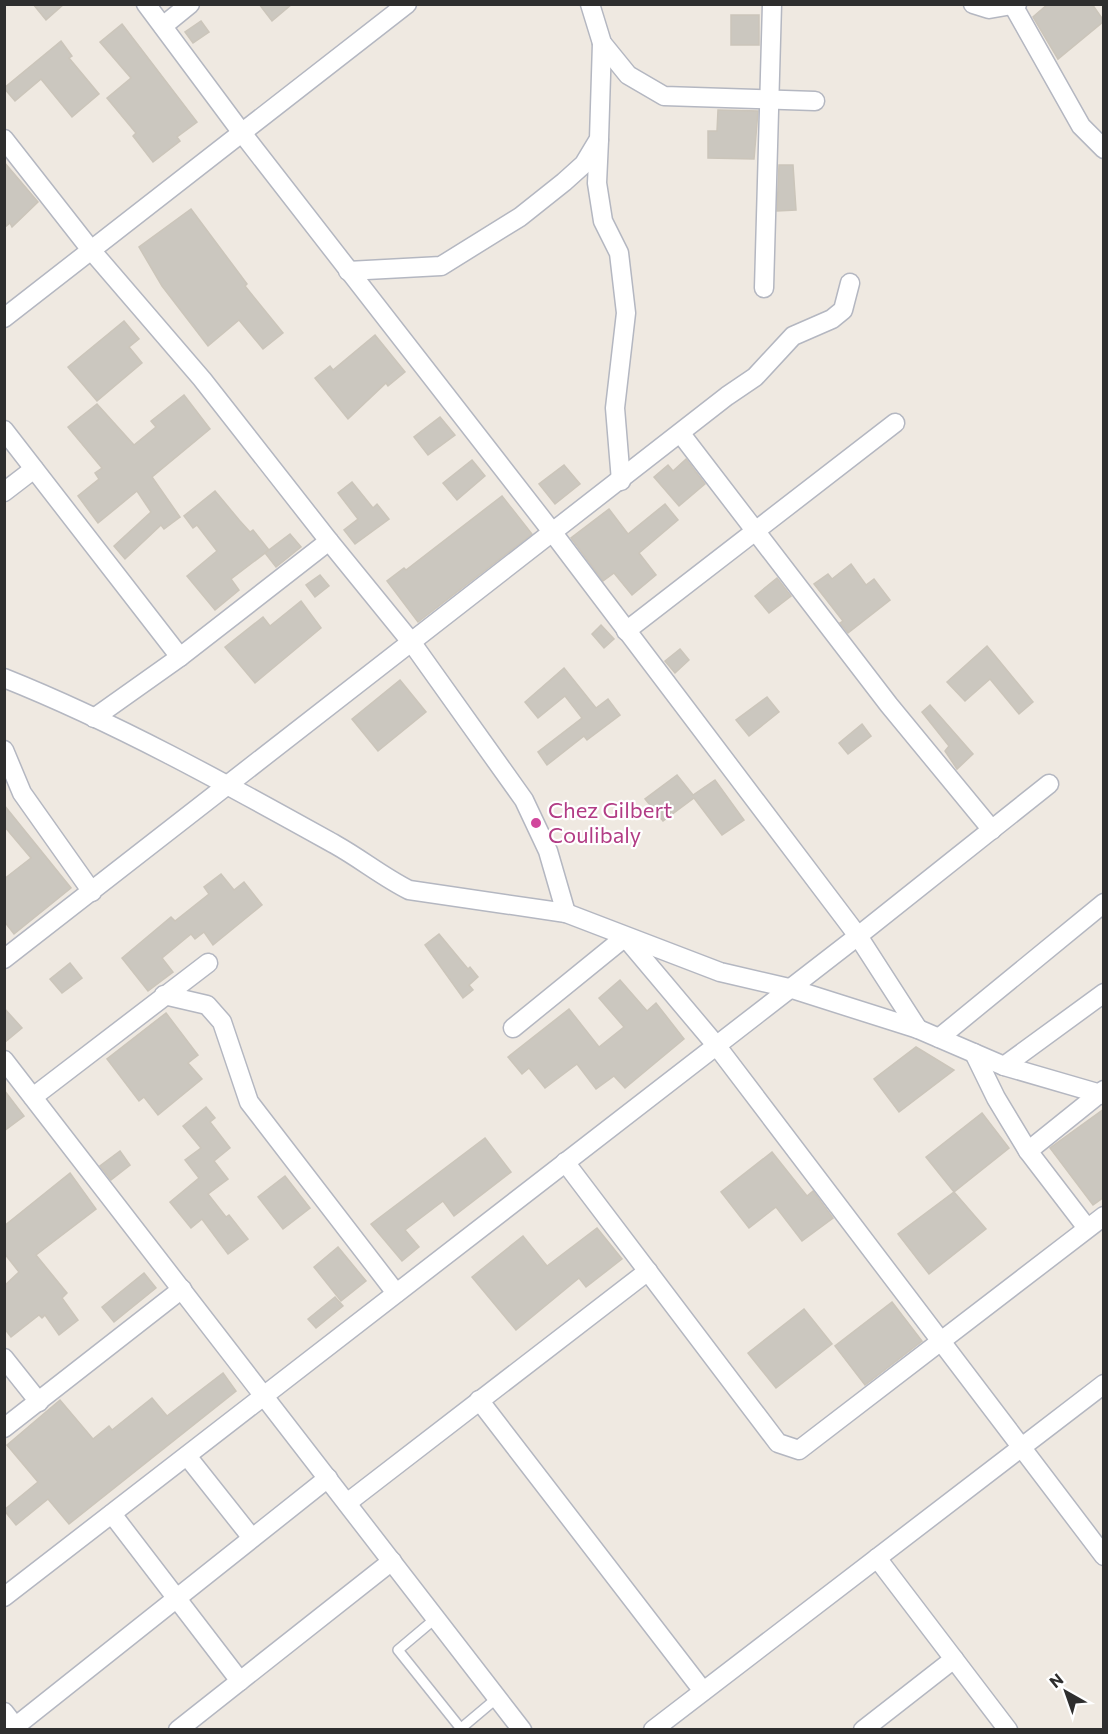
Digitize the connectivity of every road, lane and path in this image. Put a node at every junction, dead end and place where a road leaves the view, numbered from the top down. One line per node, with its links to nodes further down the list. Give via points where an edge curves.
1 (146, 4): 8 (street)
2 (190, 4): 8 (street)
3 (407, 4): 12 (street)
4 (590, 4): 9 (street)
5 (772, 4): 10 (street)
6 (973, 4): 7 (street, via 988,9)
7 (1015, 6): 15 (street, via 1081,126)
8 (163, 26): 12 (street)
9 (602, 43): 10 (street, via 628,75 664,96); 13 (street)
10 (769, 98): 11 (street); 19 (street)
11 (815, 101)
12 (242, 133): 16 (street); 17 (street)
13 (599, 139): 17 (street, via 584,164 564,182 510,224 441,266); 25 (street, via 597,183 603,221 619,253 626,312 615,408)
14 (6, 143): 16 (street)
15 (1104, 149)
16 (91, 250): 20 (street); 29 (street, via 202,379)
17 (348, 270): 28 (street)
18 (850, 283): 23 (street, via 843,310 793,336 755,377)
19 (764, 288)
20 (4, 318)
21 (896, 423): 27 (street)
22 (4, 430): 24 (street)
23 (681, 434): 25 (street); 27 (street)
24 (34, 469): 26 (street); 32 (street)
25 (621, 481): 28 (street)
26 (4, 492)
27 (757, 531): 30 (street); 38 (street, via 889,705)
28 (553, 533): 30 (street); 31 (street)
29 (329, 541): 31 (street); 32 (street)
30 (626, 632): 42 (street)
31 (412, 643): 37 (street); 41 (street, via 524,800 548,851)
32 (180, 657): 34 (street)
33 (4, 678): 34 (street)
34 (94, 718): 37 (street)
35 (4, 750): 39 (street, via 22,793)
36 (1049, 784): 38 (street)
37 (229, 786): 39 (street); 41 (street, via 409,890)
38 (992, 830): 42 (street)
39 (92, 892): 44 (street)
40 (1104, 903): 51 (street)
41 (566, 913): 43 (street)
42 (858, 936): 46 (street); 50 (street)
43 (625, 938): 46 (street, via 720,972); 49 (street); 52 (street)
44 (4, 959)
45 (208, 963): 48 (street)
46 (789, 988): 50 (street); 52 (street)
47 (1104, 993): 55 (street)
48 (164, 995): 57 (street); 64 (street, via 207,1005 222,1022 249,1102)
49 (513, 1028)
50 (918, 1029): 51 (street)
51 (939, 1038): 53 (street)
52 (716, 1045): 59 (street); 65 (street)
53 (974, 1053): 55 (street); 58 (street)
54 (4, 1060): 57 (street)
55 (1004, 1066): 56 (street)
56 (1102, 1093): 58 (street)
57 (33, 1097): 63 (street)
58 (1029, 1151): 61 (street)
59 (565, 1162): 62 (street); 64 (street)
60 (1104, 1216): 61 (street)
61 (1088, 1228): 65 (street)
62 (648, 1270): 65 (street, via 778,1443 799,1449); 69 (street)
63 (182, 1289): 68 (street); 70 (street)
64 (396, 1293): 68 (street)
65 (942, 1341): 72 (street)
66 (4, 1358): 70 (street)
67 (1104, 1384): 72 (street)
68 (264, 1396): 73 (street); 74 (street)
69 (479, 1401): 75 (street); 86 (street)
70 (39, 1402): 71 (street)
71 (4, 1428)
72 (1022, 1448): 78 (street); 79 (street)
73 (187, 1456): 76 (street); 77 (street)
74 (328, 1479): 75 (street); 77 (street)
75 (346, 1503): 80 (street)
76 (112, 1514): 81 (street); 82 (street)
77 (252, 1538): 82 (street)
78 (1104, 1556)
79 (876, 1558): 84 (street); 86 (street)
80 (392, 1561): 83 (street); 85 (street)
81 (4, 1598)
82 (177, 1598): 85 (street); 88 (street)
83 (436, 1618): 87 (street); 89 (lane, via 398,1650)
84 (954, 1659): 93 (street); 94 (street)
85 (240, 1681): 90 (street)
86 (703, 1691): 92 (street)
87 (497, 1698): 89 (lane); 91 (street)
88 (13, 1722)
89 (460, 1729)
90 (178, 1730)
91 (522, 1730)
92 (653, 1730)
93 (863, 1730)
94 (1008, 1730)

